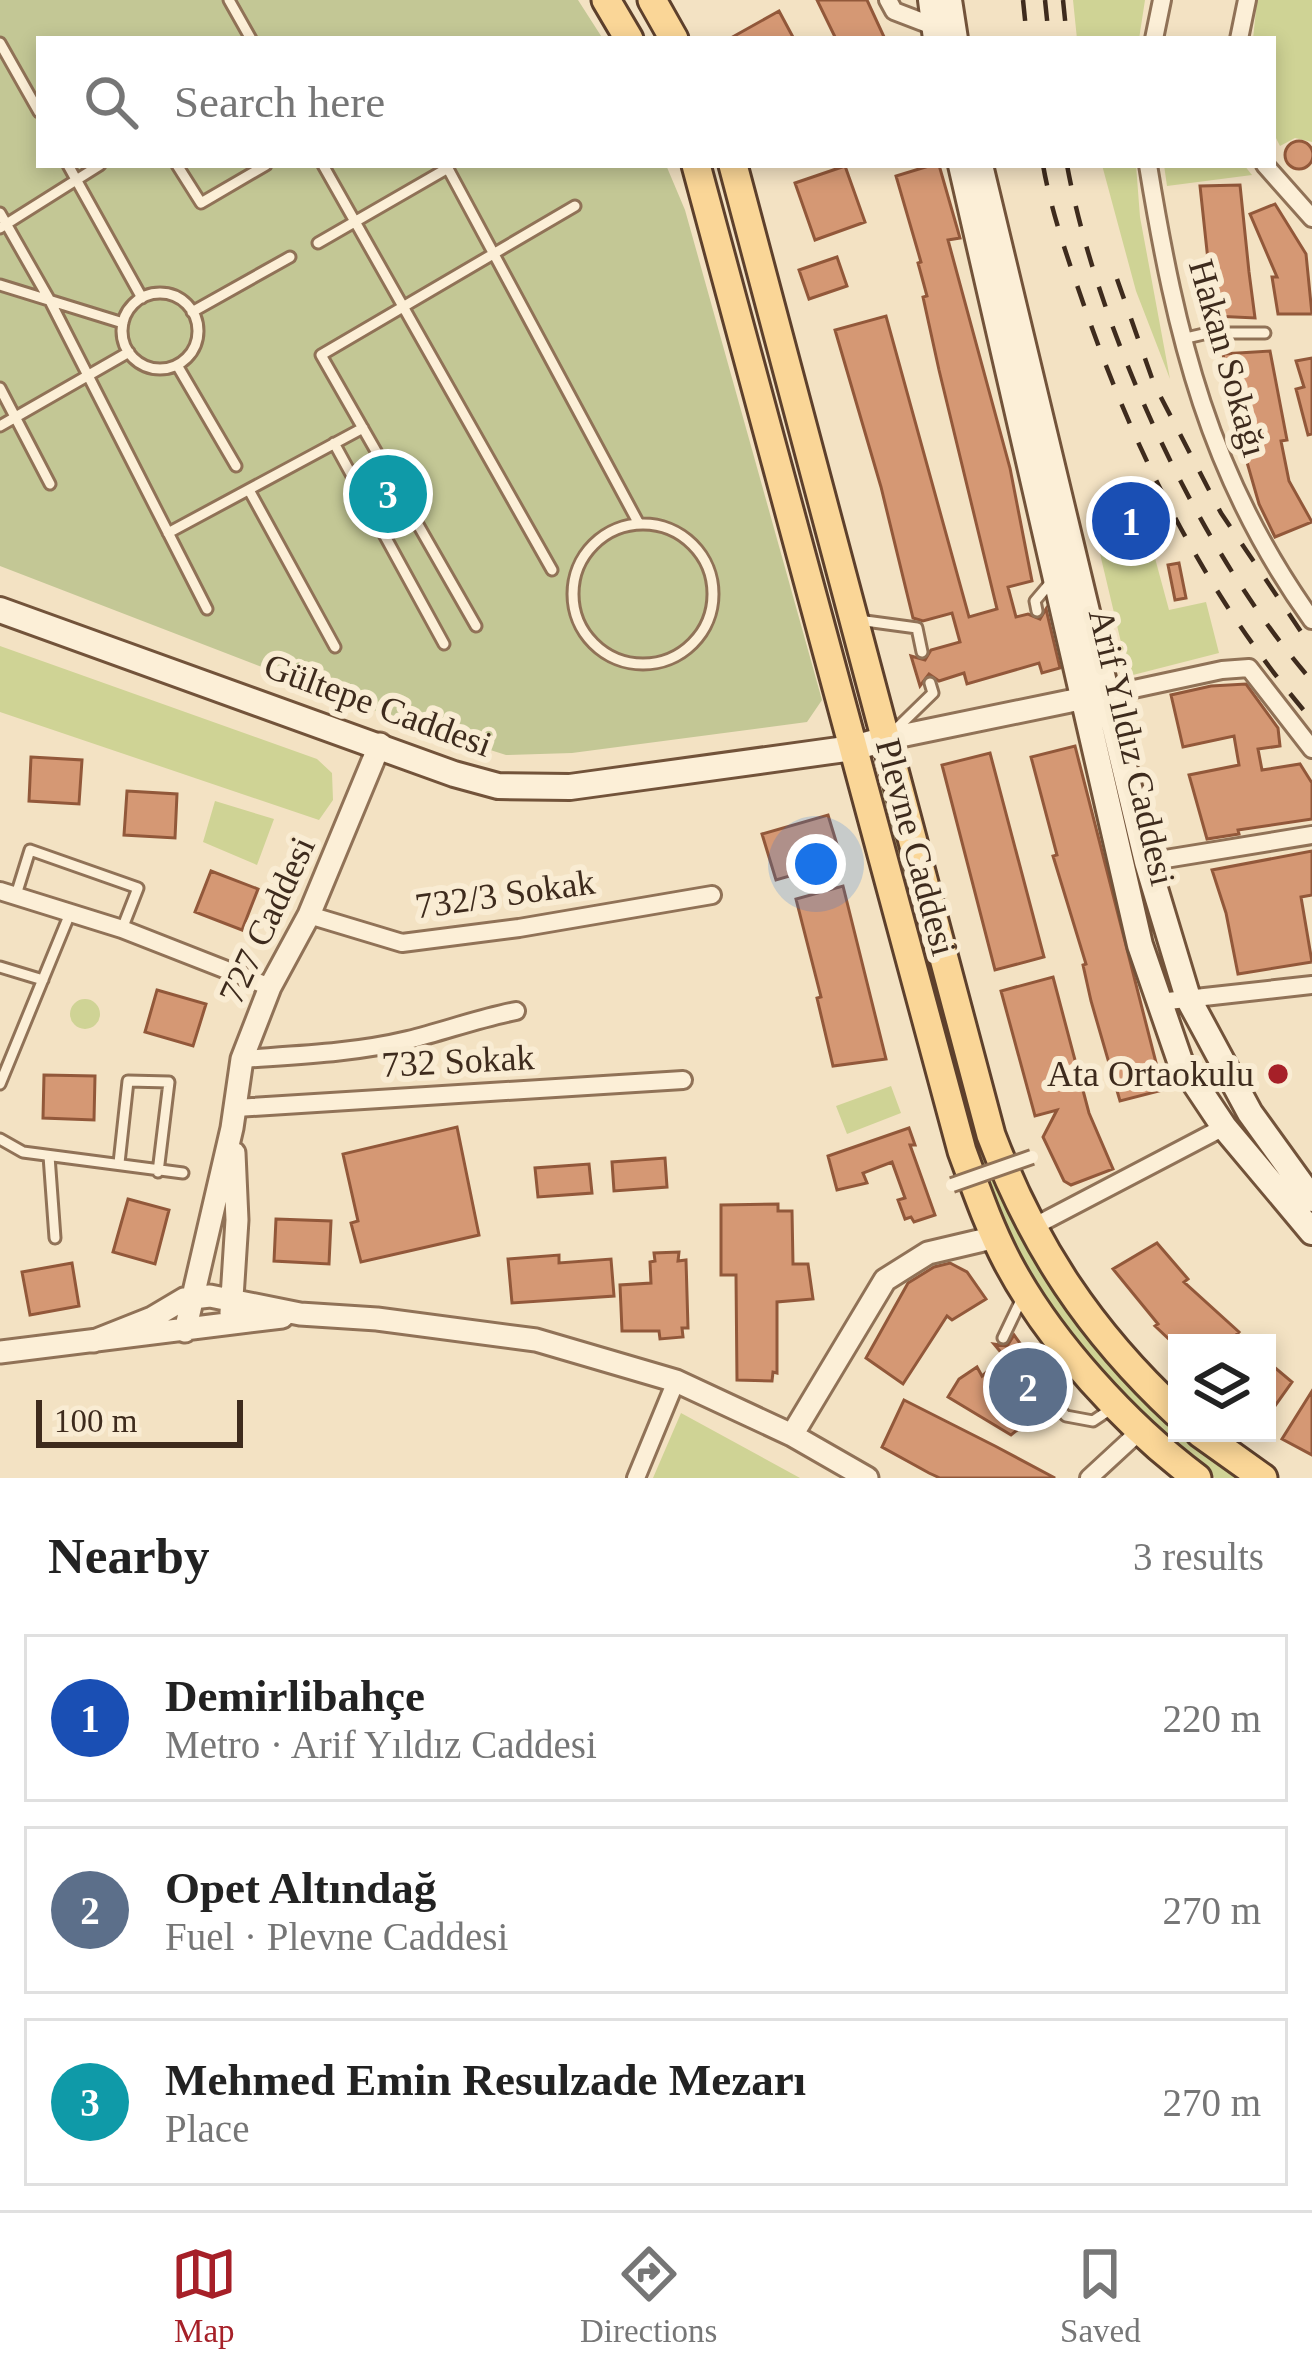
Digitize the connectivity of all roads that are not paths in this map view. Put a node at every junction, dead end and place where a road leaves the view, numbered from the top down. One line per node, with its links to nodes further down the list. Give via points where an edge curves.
1 (229, 0): 10 (lane)
2 (606, 0): 11 (main road)
3 (652, 0): 12 (main road)
4 (888, 0): 9 (street, via 894,11)
5 (932, 0): 9 (main road)
6 (949, 0): 9 (main road)
7 (1247, 0): 14 (street)
8 (1160, 7): 13 (street)
9 (945, 34)
10 (249, 36)
11 (627, 36)
12 (672, 36)
13 (1172, 36)
14 (1240, 36)
15 (0, 43): 16 (lane)
16 (36, 107)
17 (70, 168): 30 (lane)
18 (95, 168): 30 (lane)
19 (179, 168): 20 (lane, via 201,203)
20 (261, 168)
21 (325, 168): 34 (lane)
22 (445, 168): 34 (lane)
23 (449, 168): 37 (lane)
24 (697, 168): 75 (main road, Plevne Caddesi)
25 (734, 168): 65 (main road, Plevne Caddesi)
26 (962, 168): 61 (main road, Arif Yıldız Caddesi)
27 (981, 168): 72 (main road, Arif Yıldız Caddesi)
28 (1149, 168): 46 (street, Hakan Sokağı)
29 (1268, 168): 32 (street)
30 (76, 180): 35 (lane); 40 (lane)
31 (575, 206): 37 (lane)
32 (1311, 211)
33 (0, 213): 35 (lane)
34 (354, 220): 36 (lane); 42 (lane)
35 (3, 226): 41 (lane)
36 (318, 243)
37 (494, 251): 42 (lane); 58 (lane)
38 (290, 256): 43 (lane)
39 (0, 285): 41 (lane)
40 (142, 298): 43 (lane, via 173,296); 44 (lane)
41 (49, 299): 44 (lane); 49 (lane)
42 (403, 307): 53 (lane, via 321,355); 60 (lane)
43 (192, 311): 48 (lane, via 197,336)
44 (123, 322): 47 (lane)
45 (1264, 333): 46 (lane)
46 (1182, 339): 66 (street, Hakan Sokağı, via 1228,478)
47 (129, 352): 48 (lane, via 153,369); 49 (lane)
48 (177, 365): 55 (lane)
49 (87, 376): 51 (lane); 59 (lane)
50 (0, 388): 51 (lane)
51 (15, 417): 52 (lane); 56 (lane)
52 (0, 426)
53 (363, 428): 54 (lane); 67 (lane)
54 (334, 443): 57 (lane); 68 (lane)
55 (236, 466)
56 (50, 484)
57 (249, 490): 59 (lane); 69 (lane)
58 (639, 524): 58 (lane, via 694,545 713,586 705,629 690,647 646,665 612,657 584,634 572,588 592,545)
59 (168, 533): 62 (lane)
60 (552, 570)
61 (1056, 577): 64 (lane, via 1035,601); 72 (main road, Arif Yıldız Caddesi, via 1071,669)
62 (207, 609)
63 (0, 610): 74 (main road, Gültepe Caddesi)
64 (1037, 611)
65 (855, 620): 70 (lane, via 916,628); 73 (main road, Plevne Caddesi)
66 (1312, 620)
67 (476, 626)
68 (444, 644)
69 (335, 647)
70 (922, 652)
71 (930, 683): 73 (lane, via 934,693)
72 (1095, 696): 73 (street); 76 (street, via 1249,668); 78 (main road, Arif Yıldız Caddesi); 89 (main road, Arif Yıldız Caddesi, via 1140,945)
73 (886, 739): 75 (main road, Gültepe Caddesi); 104 (main road, Plevne Caddesi, via 984,1112)
74 (380, 744): 75 (main road, Gültepe Caddesi, via 477,781 532,789); 82 (street, 727 Caddesi)
75 (853, 748): 106 (main road, Plevne Caddesi, via 941,1086)
76 (1312, 749)
77 (1312, 835): 78 (street)
78 (1147, 862): 88 (main road, Arif Yıldız Caddesi)
79 (8, 893): 81 (street); 83 (lane, via 30,850 138,888)
80 (712, 895): 82 (street, 732/3 Sokak, via 402,943)
81 (71, 911): 83 (street); 85 (lane)
82 (309, 915): 87 (street, 727 Caddesi)
83 (122, 928): 87 (street)
84 (0, 967): 85 (lane)
85 (43, 980): 93 (lane)
86 (1312, 985): 88 (street)
87 (270, 986): 91 (street, 727 Caddesi)
88 (1188, 998): 89 (street); 103 (main road, Arif Yıldız Caddesi, via 1250,1113)
89 (1159, 1001): 95 (main road, Arif Yıldız Caddesi, via 1180,1061)
90 (516, 1011): 91 (street, via 336,1053)
91 (242, 1059): 94 (street, 727 Caddesi)
92 (683, 1079): 94 (street, 732 Sokak)
93 (0, 1084)
94 (234, 1118): 109 (street, 727 Caddesi); 110 (street, 727 Caddesi)
95 (1224, 1127): 104 (street); 105 (main road, Arif Yıldız Caddesi)
96 (0, 1139): 97 (lane)
97 (49, 1156): 99 (lane); 107 (lane)
98 (1032, 1156): 102 (street, bridge)
99 (119, 1163): 100 (lane); 100 (lane, via 128,1081 169,1082)
100 (158, 1172): 101 (lane)
101 (183, 1173)
102 (952, 1185)
103 (1312, 1199)
104 (1031, 1228): 119 (main road, Plevne Caddesi, via 1066,1288)
105 (1312, 1232)
106 (996, 1237): 108 (main road, Plevne Caddesi); 122 (street, via 928,1253 885,1280)
107 (55, 1238)
108 (1026, 1292): 114 (lane); 120 (main road, Plevne Caddesi)
109 (192, 1297): 110 (street); 113 (street, 727 Caddesi); 115 (street)
110 (229, 1299): 111 (street); 112 (street, 727 Caddesi)
111 (300, 1315): 112 (street); 117 (street, via 536,1340)
112 (232, 1323): 113 (street)
113 (185, 1331): 115 (street)
114 (1003, 1338)
115 (94, 1341): 116 (street)
116 (0, 1352)
117 (676, 1381): 122 (street); 124 (street)
118 (1054, 1404): 120 (lane, via 1066,1417 1093,1421)
119 (1168, 1404)
120 (1117, 1405): 121 (main road, Plevne Caddesi)
121 (1141, 1430): 126 (street); 127 (main road, Plevne Caddesi)
122 (792, 1435): 125 (street)
123 (1212, 1442): 128 (main road)
124 (636, 1478)
125 (867, 1478)
126 (1089, 1478)
127 (1197, 1478)
128 (1262, 1478)

